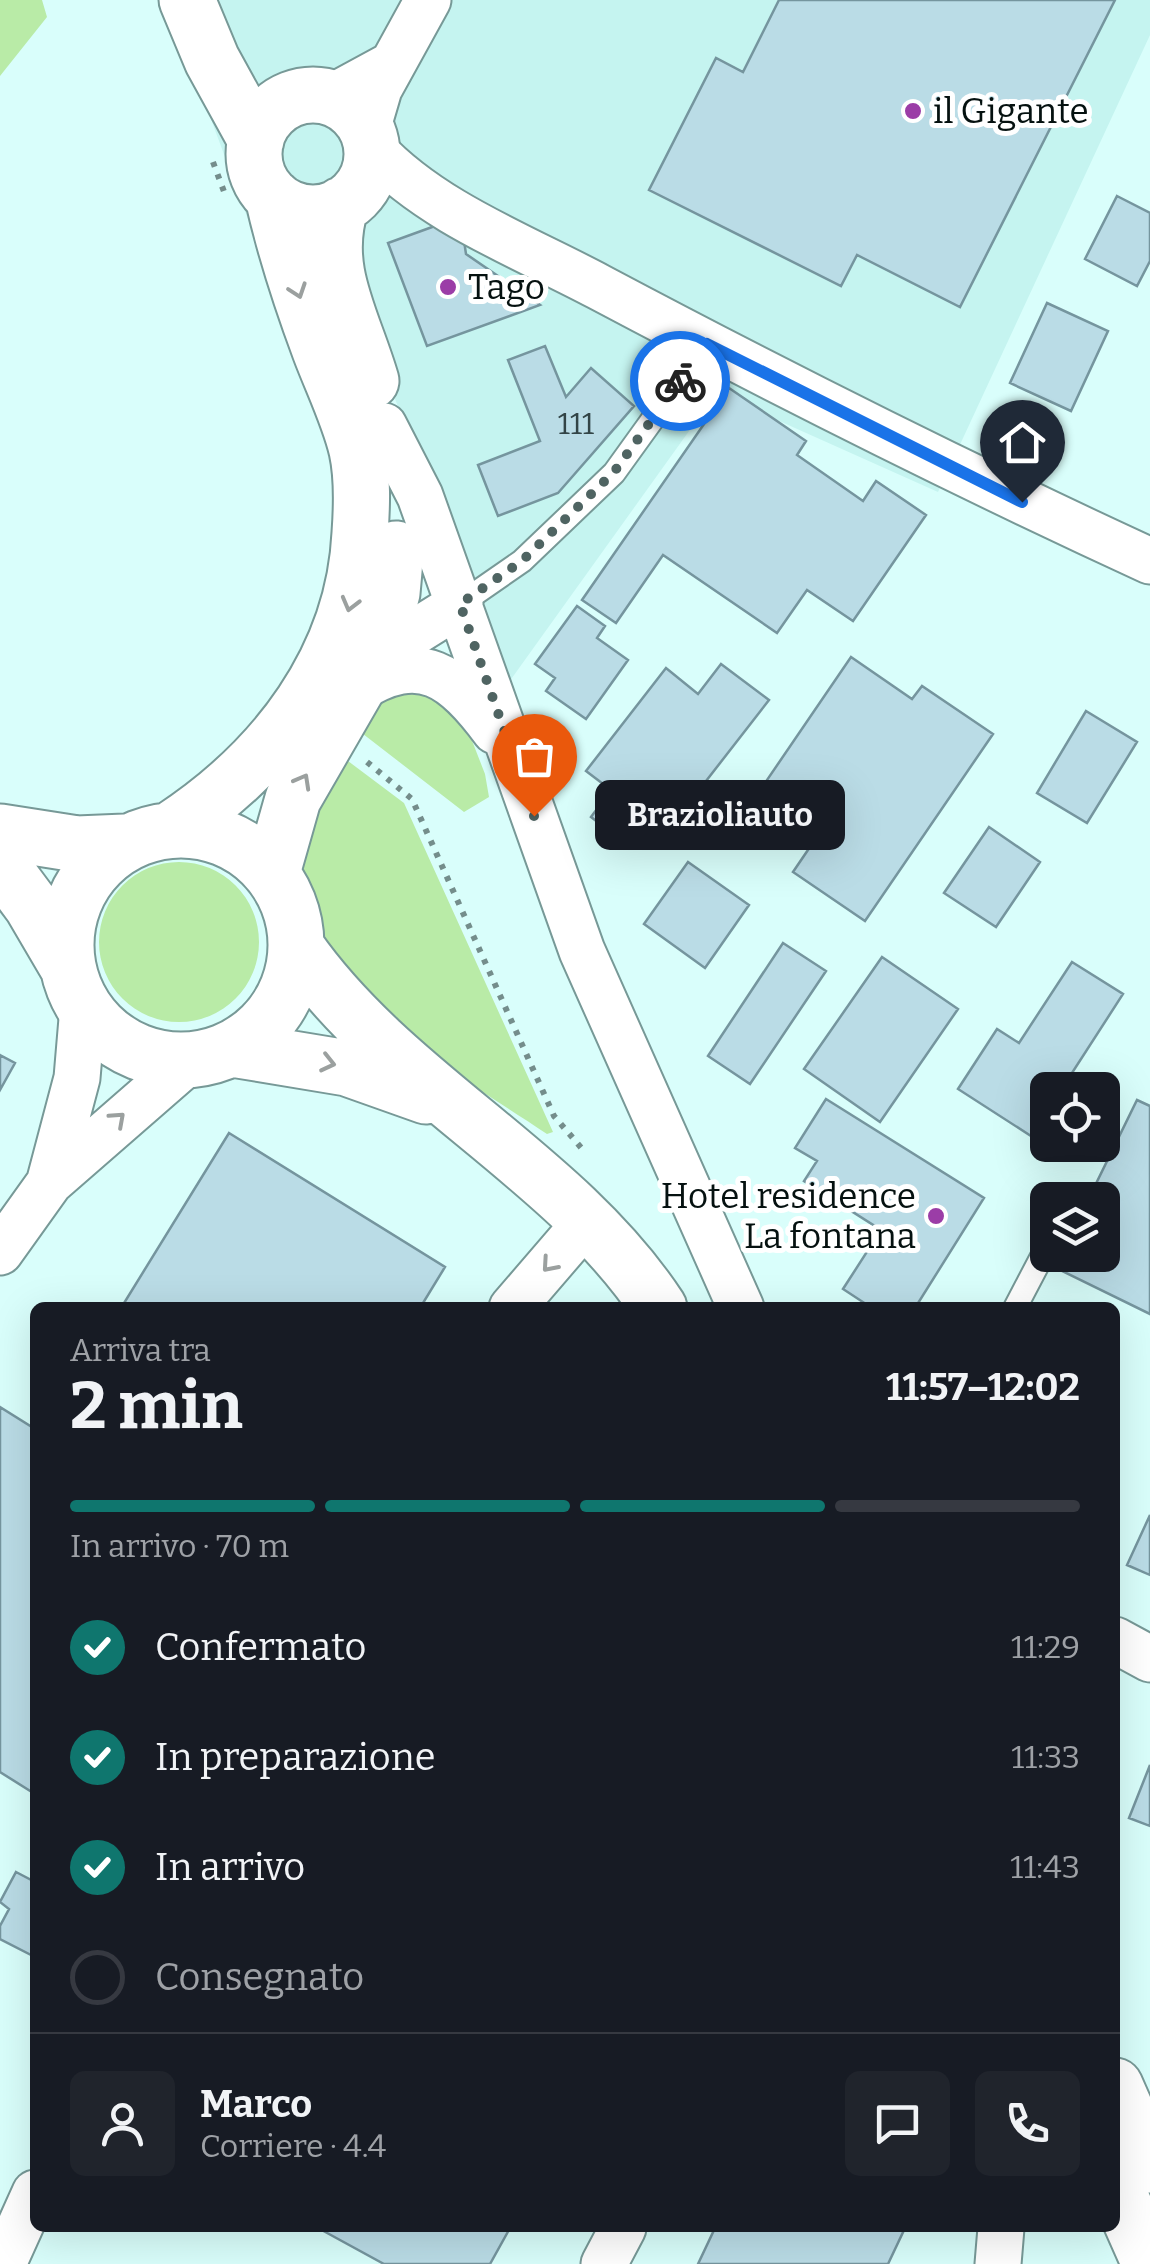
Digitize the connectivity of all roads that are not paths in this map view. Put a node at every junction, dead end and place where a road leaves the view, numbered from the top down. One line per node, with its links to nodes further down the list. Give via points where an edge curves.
1 (187, 0): 4 (street, via 212,60)
2 (211, 0): 5 (street, via 247,60)
3 (428, 0): 5 (street)
4 (232, 144): 5 (street, via 275,108); 6 (street, via 254,160 261,181)
5 (345, 144): 6 (street, via 306,212); 7 (street, via 389,183 426,194); 8 (street, via 333,269)
6 (250, 199): 14 (street, one-way to 14, via 298,292 358,454 356,577 336,645 294,715 250,769)
7 (707, 344): 9 (street); 10 (lane, via 614,472 522,561)
8 (384, 426): 10 (street, via 412,474); 11 (street, via 396,492 396,550 392,593)
9 (1150, 561)
10 (460, 604): 11 (street); 12 (street)
11 (366, 673): 12 (street, via 403,669 444,678 475,704); 16 (street, one-way to 11, via 293,799)
12 (514, 757): 27 (street, via 600,997)
13 (0, 832): 14 (street, via 77,844)
14 (149, 835): 16 (street, via 210,832 244,848); 18 (street, via 97,864 76,894 65,928)
15 (0, 863): 18 (street, via 38,914)
16 (272, 873): 17 (street, via 292,908)
17 (297, 948): 19 (street, via 278,1008 258,1031); 20 (street, via 349,1012)
18 (74, 985): 19 (street, via 103,1031 129,1048 159,1058); 21 (street, via 77,1078)
19 (211, 1054): 20 (street, one-way to 20, via 347,1068); 21 (street, one-way to 19)
20 (456, 1109): 22 (street)
21 (50, 1182): 23 (street)
22 (586, 1222): 25 (street, one-way to 25); 26 (street)
23 (0, 1252)
24 (1034, 1272): 28 (lane)
25 (517, 1302)
26 (656, 1302)
27 (738, 1302)
28 (1018, 1302)
29 (1120, 1643): 30 (street)
30 (1150, 1658)
31 (1120, 2134): 32 (street)
32 (1125, 2183): 37 (street)
33 (30, 2204): 35 (street)
34 (621, 2232): 36 (street)
35 (3, 2264)
36 (604, 2264)
37 (1150, 2264)

